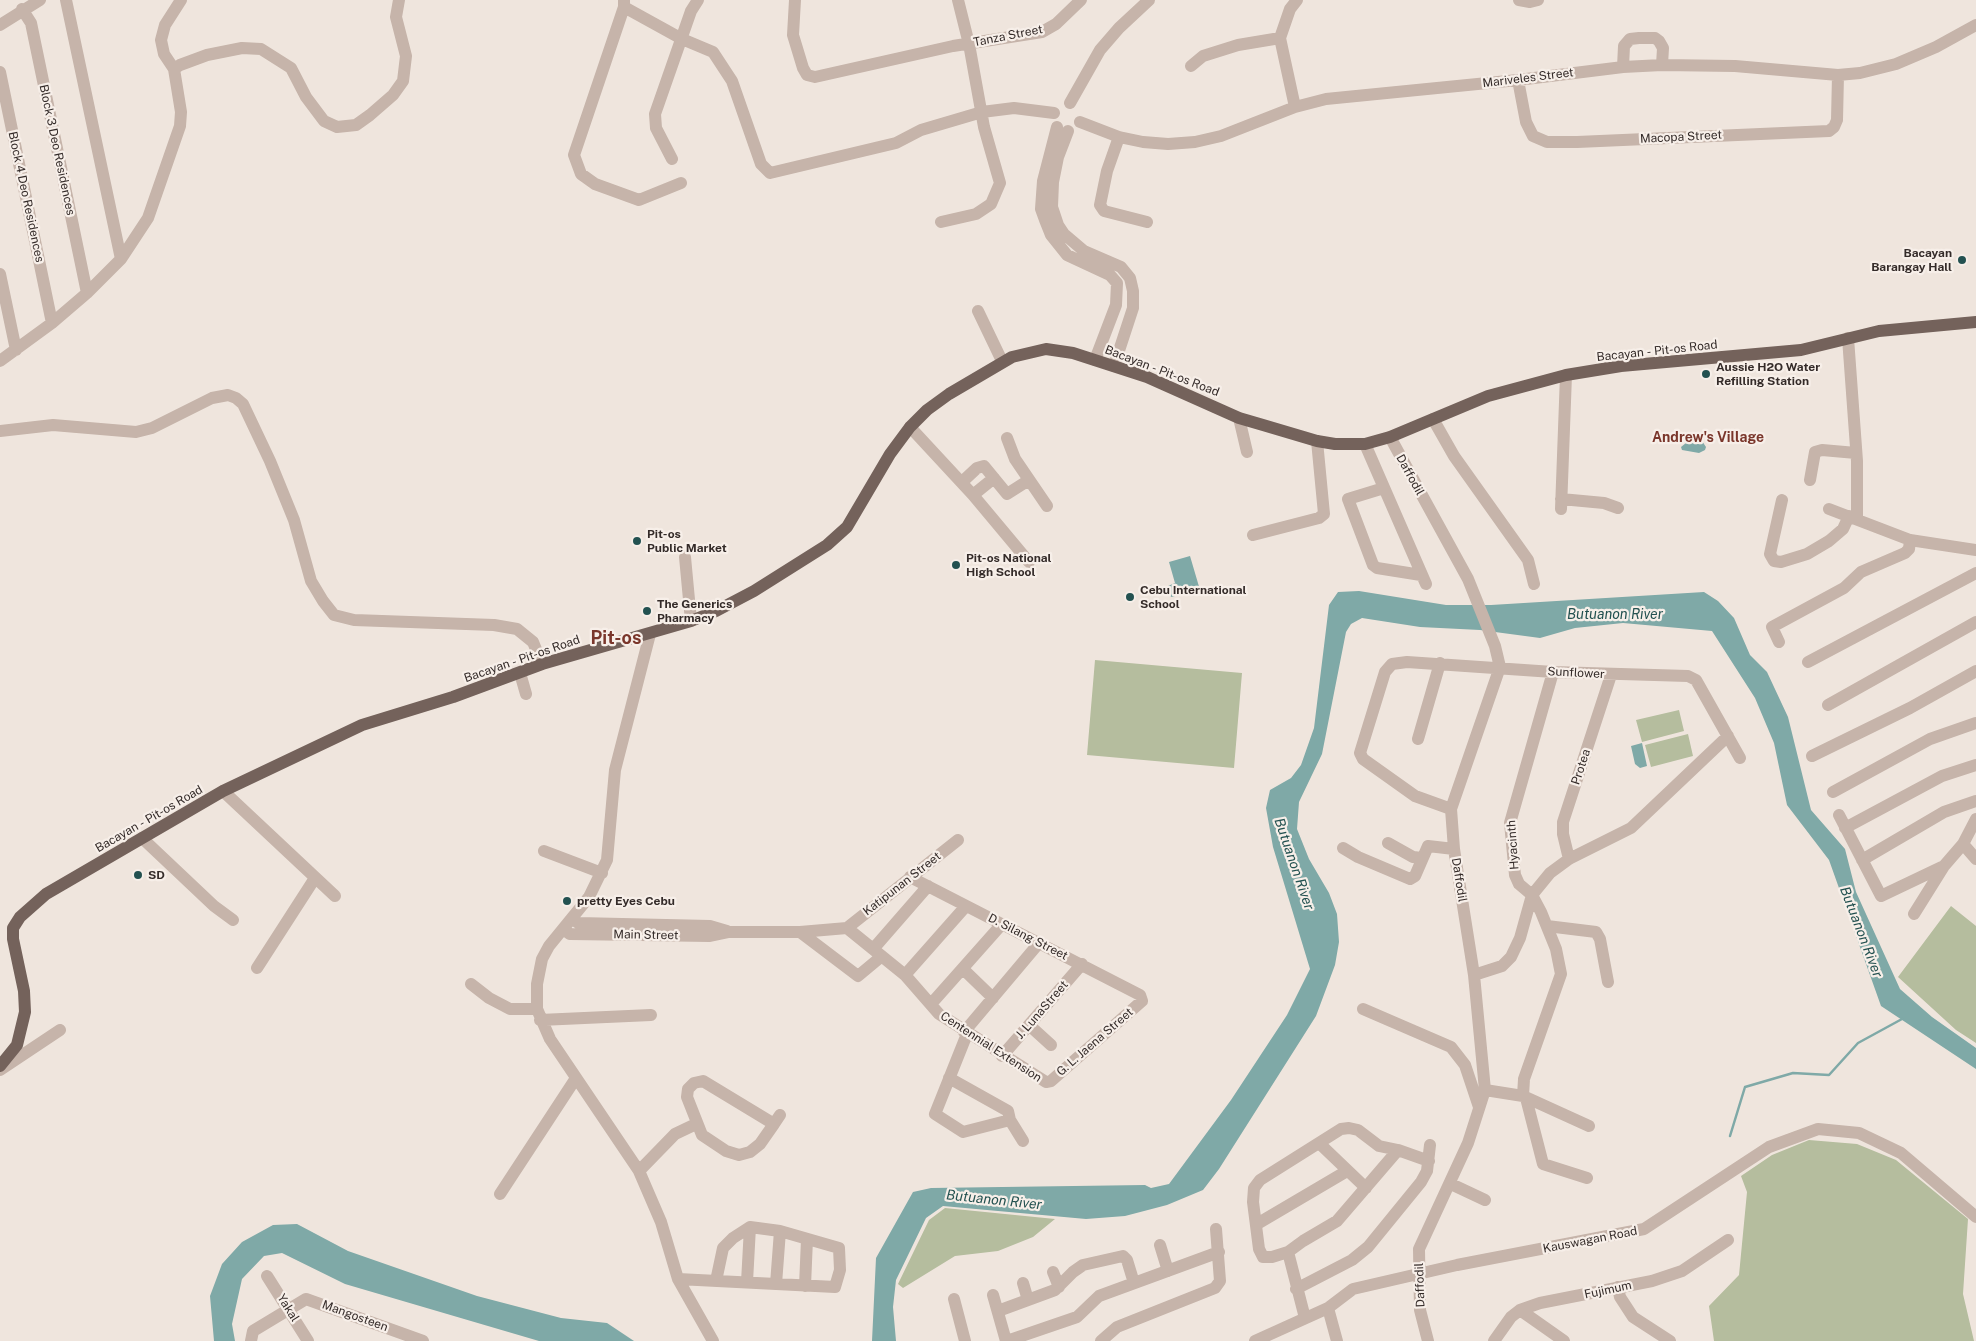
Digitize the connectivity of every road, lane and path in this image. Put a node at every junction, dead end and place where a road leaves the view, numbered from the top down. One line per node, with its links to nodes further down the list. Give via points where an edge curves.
1 (40, 0): 14 (street)
2 (66, 0): 39 (street)
3 (181, 0): 23 (street, via 165,25 161,40 164,54)
4 (399, 0): 23 (street, via 396,17 406,56 403,81 382,105 356,125 337,127 324,121 306,97 291,68 261,49 242,48 207,55)
5 (698, 0): 17 (street)
6 (795, 0): 19 (street, Tanza Street, via 793,36 803,68 811,77)
7 (958, 0): 19 (street)
8 (1081, 0): 19 (street, Tanza Street, via 1056,24 1042,32)
9 (1149, 0): 27 (street, via 1100,50)
10 (1297, 0): 18 (street, via 1290,9)
11 (1519, 0): 12 (street)
12 (1538, 0)
13 (624, 4): 17 (street); 36 (street, via 574,156 581,174 595,184 640,200)
14 (22, 10): 15 (street); 41 (street, Block 3 Deo Residences, via 31,23)
15 (0, 25)
16 (1976, 25): 25 (street, Mariveles Street, via 1896,64)
17 (682, 38): 29 (street, via 714,52 732,81 762,164 770,173 896,143 922,130); 34 (street, via 655,114 656,128)
18 (1280, 38): 21 (street, via 1203,56); 28 (street)
19 (969, 44): 29 (street)
20 (1662, 65): 22 (street, Mariveles Street); 22 (street, via 1663,48 1659,41 1638,38 1624,46); 25 (street, Mariveles Street, via 1735,66)
21 (1191, 66)
22 (1623, 67): 26 (street, Mariveles Street)
23 (174, 70): 39 (street, via 181,112 178,132 148,218)
24 (0, 72): 46 (street, Block 4 Deo Residences)
25 (1838, 75): 26 (street, Macopa Street, via 1838,114 1829,131 1577,142 1547,142 1533,136 1526,122)
26 (1518, 80): 28 (street, Mariveles Street, via 1326,99)
27 (1070, 104): 30 (street, via 1060,105); 31 (street, via 1080,113)
28 (1295, 107): 33 (street, Mariveles Street, via 1221,136 1195,142 1143,142)
29 (982, 112): 30 (street, via 1014,108); 37 (street, via 1000,183 991,204 984,209)
30 (1054, 113): 32 (street)
31 (1080, 122): 32 (street, via 1075,128); 33 (street, Mariveles Street)
32 (1063, 129): 35 (street, via 1058,157)
33 (1119, 137): 38 (street, via 1100,205 1104,211)
34 (672, 159)
35 (1048, 181): 42 (street, via 1041,209 1051,235 1075,260 1110,274 1117,283); 43 (street, via 1052,207 1064,234 1084,251 1121,268 1130,278)
36 (681, 183)
37 (941, 222)
38 (1147, 222)
39 (121, 259): 41 (street)
40 (0, 274): 48 (street)
41 (87, 293): 46 (street)
42 (1116, 305): 43 (street); 49 (street)
43 (1133, 308): 52 (street)
44 (978, 311): 51 (street)
45 (1976, 322): 47 (main road, Bacayan - Pit-os Road, via 1879,331)
46 (52, 323): 48 (street)
47 (1848, 338): 53 (main road, Bacayan - Pit-os Road, via 1801,350 1622,366); 63 (street)
48 (16, 350): 50 (street)
49 (1095, 360): 51 (main road, Bacayan - Pit-os Road, via 1046,349); 52 (main road, Bacayan - Pit-os Road)
50 (0, 361)
51 (1002, 361): 56 (main road, Bacayan - Pit-os Road, via 949,394)
52 (1114, 366): 54 (main road, Bacayan - Pit-os Road, via 1181,391)
53 (1566, 376): 55 (main road, Bacayan - Pit-os Road, via 1488,396); 72 (street, via 1561,504 1604,503)
54 (1239, 418): 60 (main road, Bacayan - Pit-os Road); 62 (street)
55 (1433, 419): 58 (main road, Bacayan - Pit-os Road); 81 (street, via 1454,456 1528,560)
56 (910, 426): 67 (street); 82 (main road, Bacayan - Pit-os Road, via 848,527 827,545 754,591)
57 (0, 431): 88 (street, via 53,425 136,432 152,428 212,398 236,398 243,404 270,461 294,520 311,581 334,614 354,620 517,629 533,642)
58 (1390, 437): 61 (main road, Bacayan - Pit-os Road); 89 (street, Daffodil, via 1478,602)
59 (1008, 438): 65 (street, via 1014,459)
60 (1317, 441): 61 (main road, Bacayan - Pit-os Road); 75 (street, via 1324,514)
61 (1366, 444): 68 (street)
62 (1247, 452)
63 (1856, 453): 66 (street, via 1815,452); 74 (street)
64 (994, 478): 65 (street, via 1007,494); 67 (street, via 984,466); 69 (street)
65 (1029, 480): 71 (street)
66 (1810, 480)
67 (962, 482): 69 (street)
68 (1384, 488): 68 (street, via 1348,499 1373,565 1424,579)
69 (973, 495): 79 (street)
70 (1782, 500): 74 (street, via 1770,554 1774,561 1807,554 1829,541)
71 (1047, 506)
72 (1618, 508)
73 (1829, 509): 74 (street)
74 (1853, 517): 76 (street)
75 (1253, 536)
76 (1910, 540): 77 (street); 85 (street, via 1905,553 1861,572 1844,588 1772,627)
77 (1976, 550)
78 (685, 557): 82 (street)
79 (1029, 562)
80 (1976, 573): 86 (street)
81 (1534, 584)
82 (691, 621): 84 (main road, Bacayan - Pit-os Road)
83 (1976, 622): 95 (street)
84 (650, 634): 88 (main road, Bacayan - Pit-os Road); 121 (street, via 615,770 610,840)
85 (1779, 642)
86 (1808, 662)
87 (1440, 663): 89 (street, Sunflower); 98 (street); 105 (street, Sunflower, via 1392,664 1385,672 1360,753 1363,759 1415,796)
88 (542, 664): 92 (main road, Bacayan - Pit-os Road)
89 (1500, 667): 91 (street, Sunflower); 105 (street, Daffodil)
90 (1976, 671): 99 (street)
91 (1553, 672): 93 (street, Sunflower); 125 (street, Hyacinth, via 1510,822 1515,875 1519,884)
92 (520, 673): 94 (street); 102 (main road, Bacayan - Pit-os Road, via 362,725)
93 (1611, 675): 97 (street, Sunflower, via 1688,676 1696,680); 117 (street, Protea, via 1563,822)
94 (526, 694)
95 (1828, 705)
96 (1976, 723): 103 (street, via 1930,739)
97 (1728, 736): 100 (street, Sunflower); 117 (street, via 1631,828)
98 (1418, 739)
99 (1812, 756)
100 (1740, 758)
101 (1976, 765): 108 (street, via 1942,776)
102 (223, 792): 109 (main road, Bacayan - Pit-os Road); 123 (street)
103 (1833, 792)
104 (1976, 801): 119 (street, via 1944,812)
105 (1451, 809): 114 (street, Daffodil)
106 (1839, 815): 108 (street)
107 (1976, 819): 112 (street)
108 (1845, 828): 119 (street)
109 (142, 838): 130 (street); 157 (main road, Bacayan - Pit-os Road, via 46,894 20,917 13,928 12,940 24,991 25,1012 17,1045)
110 (958, 840): 122 (street, Katipunan Street)
111 (1388, 843): 116 (street, via 1413,857)
112 (1964, 844): 118 (street); 120 (street)
113 (1344, 848): 116 (street, via 1410,879 1415,876)
114 (1454, 849): 116 (street, via 1428,846); 143 (street, Daffodil)
115 (544, 851): 121 (street)
116 (1422, 858)
117 (1569, 859): 125 (street, via 1550,873)
118 (1976, 859)
119 (1862, 860): 120 (street, via 1881,896)
120 (1944, 866): 128 (street)
121 (602, 873): 129 (street)
122 (910, 877): 124 (street, D. Silang Street); 133 (street, Katipunan Street)
123 (315, 878): 126 (street); 140 (street)
124 (928, 886): 127 (street, D. Silang Street); 138 (street)
125 (1532, 895): 132 (street, Hyacinth); 143 (street, via 1520,938 1510,957 1502,966)
126 (334, 896)
127 (966, 906): 131 (street, D. Silang Street); 142 (street)
128 (1914, 914)
129 (572, 918): 134 (street); 135 (street, Main Street, via 578,923 710,926)
130 (233, 920)
131 (1002, 924): 137 (street, D. Silang Street); 141 (street)
132 (1547, 926): 144 (street, via 1596,932); 163 (street, Hyacinth, via 1556,949 1560,974 1524,1078)
133 (847, 928): 136 (street, Main Street); 138 (street, Centennial Extension)
134 (563, 929): 135 (street, Main Street, via 570,934 660,936 710,936); 151 (street, via 542,958 537,984)
135 (729, 932): 136 (street, Main Street)
136 (800, 932): 138 (street, via 858,976)
137 (1039, 943): 139 (street, D. Silang Street); 146 (street)
138 (878, 952): 142 (street, Centennial Extension)
139 (1082, 964): 147 (street, D. Silang Street, via 1140,994); 152 (street, J. LunaStreet)
140 (257, 968)
141 (963, 969): 146 (street); 148 (street)
142 (905, 975): 148 (street, Centennial Extension)
143 (1474, 975): 162 (street, Daffodil)
144 (1608, 982)
145 (471, 984): 151 (street, via 510,1009)
146 (993, 998): 154 (street)
147 (1142, 1001): 161 (street, G. L. Jaena Street)
148 (931, 1004): 154 (street, Centennial Extension, via 938,1014)
149 (1363, 1009): 164 (street, via 1451,1047 1465,1066)
150 (651, 1014): 151 (street)
151 (539, 1015): 159 (street)
152 (1029, 1024): 155 (street); 156 (street, J. LunaStreet)
153 (60, 1030): 158 (street)
154 (966, 1033): 156 (street, Centennial Extension); 160 (street)
155 (1051, 1045)
156 (1002, 1056): 161 (street, Centennial Extension)
157 (0, 1066)
158 (0, 1070)
159 (576, 1078): 173 (street); 178 (street)
160 (949, 1078): 165 (street, via 1008,1110); 165 (street, via 935,1114 963,1132)
161 (1047, 1082)
162 (1485, 1090): 163 (street); 164 (street, Daffodil)
163 (1525, 1097): 167 (street); 175 (street, Hyacinth, via 1543,1164)
164 (1479, 1106): 176 (street, Daffodil)
165 (1010, 1120): 168 (street)
166 (696, 1124): 166 (street, via 687,1097 690,1085 703,1081 777,1120 760,1144 739,1155 708,1140); 173 (street, via 674,1134)
167 (1589, 1126)
168 (1023, 1141)
169 (1320, 1144): 171 (street, via 1349,1128 1358,1130 1379,1146); 174 (street); 181 (street, via 1260,1180 1254,1188 1253,1202)
170 (1430, 1145): 172 (street)
171 (1398, 1150): 172 (street); 177 (street)
172 (1429, 1161): 203 (street, via 1421,1182 1368,1247 1352,1260)
173 (639, 1171): 194 (street, via 661,1222)
174 (1347, 1171): 177 (street); 181 (street)
175 (1586, 1178)
176 (1451, 1184): 179 (street); 192 (street, Daffodil, via 1419,1250)
177 (1366, 1188): 189 (street, via 1337,1221)
178 (500, 1194)
179 (1485, 1200)
180 (1976, 1217): 192 (street, Kauswagan Road, via 1894,1149 1859,1133 1818,1129 1769,1147 1644,1229)
181 (1257, 1224): 189 (street, via 1259,1249 1263,1257)
182 (750, 1227): 184 (street); 195 (street, via 723,1248); 196 (street)
183 (1216, 1229): 188 (street)
184 (780, 1231): 185 (street); 198 (street)
185 (807, 1239): 200 (street); 200 (street, via 839,1248 840,1270 835,1288)
186 (1728, 1240): 202 (street, Fujimum, via 1682,1271 1652,1282)
187 (1160, 1245): 190 (street)
188 (1219, 1252): 190 (street); 219 (street, via 1220,1282 1215,1288 1117,1327)
189 (1288, 1252): 203 (street)
190 (1168, 1271): 199 (street)
191 (1053, 1272): 201 (street)
192 (1418, 1273): 207 (street, Kauswagan Road, via 1353,1289); 222 (street, Daffodil, via 1420,1310)
193 (267, 1276): 208 (street, Yakal)
194 (678, 1279): 195 (street); 216 (street)
195 (716, 1281): 196 (street)
196 (747, 1282): 198 (street)
197 (1023, 1283): 206 (street)
198 (776, 1284): 200 (street)
199 (1134, 1284): 201 (street, via 1123,1256 1083,1266); 218 (street, via 1099,1296 1077,1317)
200 (805, 1286)
201 (1059, 1287): 206 (street)
202 (1618, 1287): 209 (street, Fujimum); 224 (street, via 1623,1303 1633,1317)
203 (1296, 1288): 211 (street)
204 (993, 1296): 210 (street)
205 (954, 1299): 217 (street)
206 (1028, 1300): 210 (street)
207 (1328, 1308): 211 (street, Kauswagan Road); 221 (street)
208 (289, 1310): 213 (street, via 253,1331); 214 (street, Yakal); 215 (street, Mangosteen, via 306,1299)
209 (1520, 1310): 212 (street); 223 (street, Fujimum)
210 (998, 1311): 218 (street)
211 (1305, 1318): 220 (street, Kauswagan Road)
212 (1559, 1340)
213 (251, 1341)
214 (308, 1341)
215 (423, 1341)
216 (712, 1341)
217 (965, 1341)
218 (1006, 1341)
219 (1101, 1341)
220 (1255, 1341)
221 (1338, 1341)
222 (1428, 1341)
223 (1494, 1341)
224 (1670, 1341)

